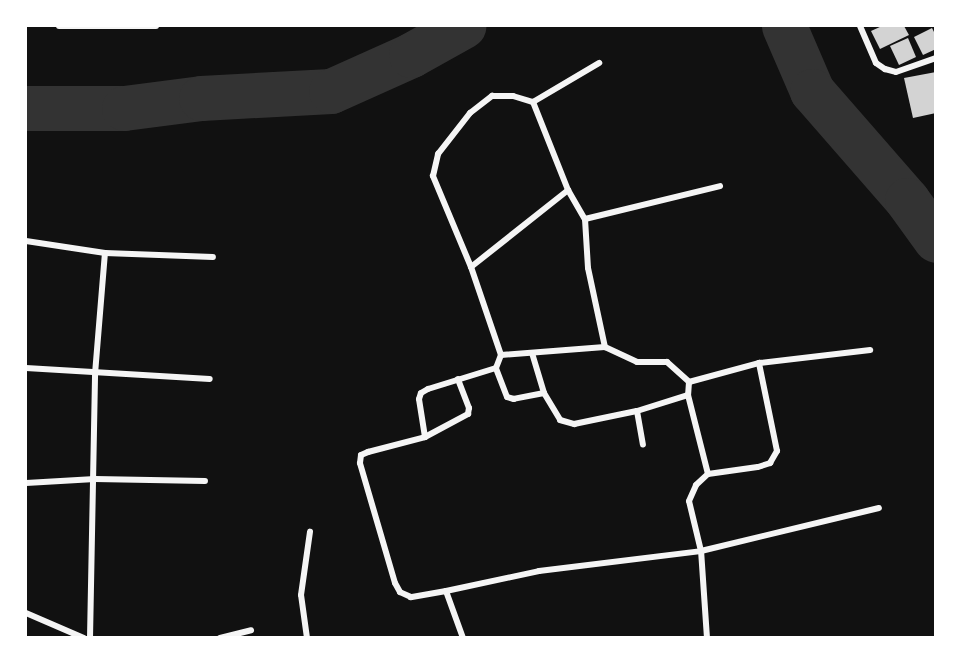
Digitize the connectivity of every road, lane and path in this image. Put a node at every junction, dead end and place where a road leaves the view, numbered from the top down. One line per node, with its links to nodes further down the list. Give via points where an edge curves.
1 (59, 26): 2 (street)
2 (124, 26): 3 (street)
3 (156, 26)
4 (860, 26): 5 (street, via 876,63 885,69 896,72)
5 (936, 58)
6 (599, 63): 7 (street)
7 (533, 102): 9 (street); 14 (street, via 513,96 492,96 470,113 438,154 432,176)
8 (720, 186): 10 (street)
9 (568, 190): 10 (street); 14 (street)
10 (585, 219): 15 (street, via 588,268)
11 (26, 241): 12 (street)
12 (105, 253): 13 (street); 22 (street)
13 (213, 257)
14 (471, 267): 18 (street)
15 (605, 347): 17 (street); 25 (street, via 638,362 668,362)
16 (870, 350): 19 (street)
17 (532, 352): 18 (street); 26 (street)
18 (501, 355): 21 (street)
19 (759, 363): 25 (street); 31 (street, via 777,451 770,463 758,467)
20 (26, 368): 22 (street)
21 (496, 368): 24 (street); 26 (street, via 507,397)
22 (95, 374): 23 (street); 32 (street)
23 (210, 379)
24 (458, 379): 29 (street, via 422,393 419,399); 29 (street, via 470,408 468,414)
25 (689, 382): 27 (street)
26 (544, 393): 28 (street, via 560,420 574,424)
27 (688, 395): 28 (street); 31 (street)
28 (637, 411): 30 (street)
29 (425, 437): 38 (street, via 368,452 361,455 360,463 400,592 411,597)
30 (643, 444)
31 (708, 474): 37 (street, via 696,485 689,501)
32 (95, 479): 33 (street); 34 (street); 42 (street)
33 (205, 481)
34 (26, 483)
35 (879, 508): 37 (street)
36 (310, 532): 44 (street, via 301,595)
37 (701, 551): 38 (street, via 539,571); 46 (street)
38 (446, 591): 45 (street)
39 (26, 613): 41 (street)
40 (251, 630): 43 (street)
41 (84, 638)
42 (90, 638)
43 (220, 638)
44 (306, 638)
45 (463, 638)
46 (707, 638)

